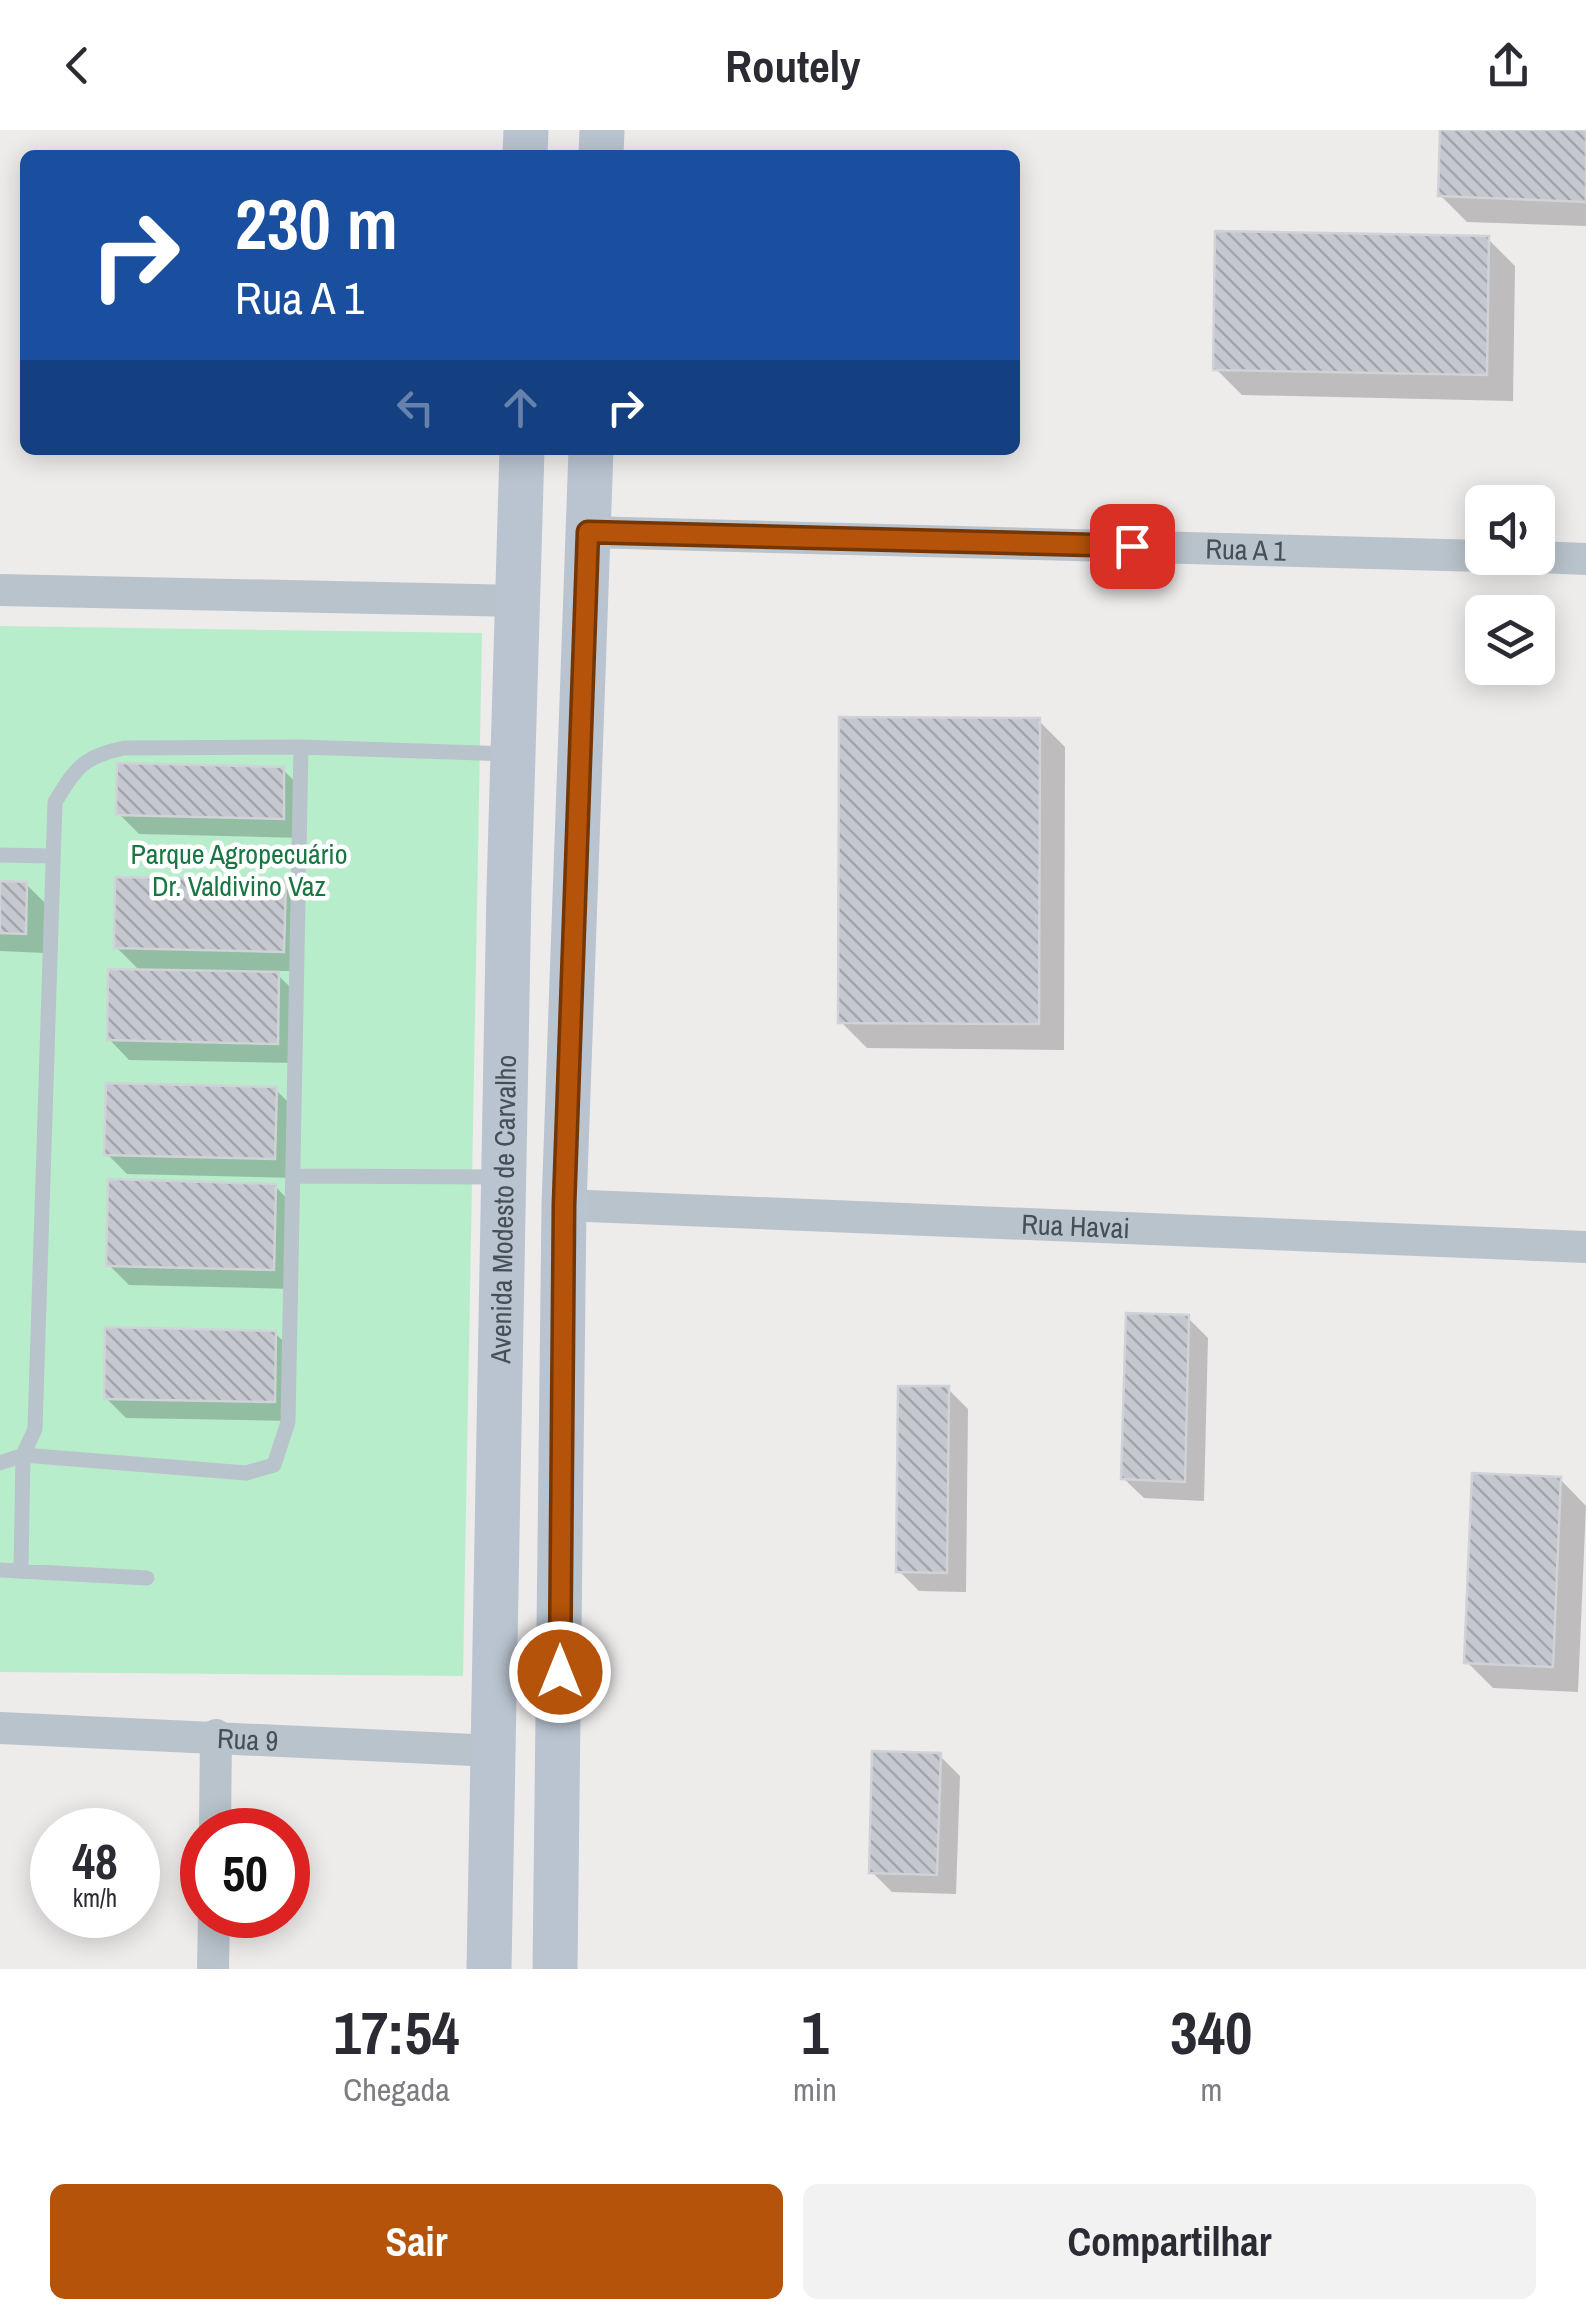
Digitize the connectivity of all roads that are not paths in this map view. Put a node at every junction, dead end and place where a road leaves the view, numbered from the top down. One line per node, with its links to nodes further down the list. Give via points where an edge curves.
1 (522, 455): 8 (main road, Avenida Modesto de Carvalho)
2 (591, 455): 3 (main road)
3 (588, 532): 4 (street, Rua A 1); 14 (main road)
4 (1465, 556)
5 (1555, 558): 6 (street)
6 (1586, 559)
7 (0, 590): 8 (street)
8 (520, 601): 10 (main road, Avenida Modesto de Carvalho)
9 (301, 746): 10 (lane); 12 (lane, via 96,754 77,766 55,802); 17 (lane)
10 (514, 754): 13 (main road, Avenida Modesto de Carvalho)
11 (0, 855): 12 (lane)
12 (53, 856): 21 (lane, via 35,1430)
13 (508, 890): 14 (main road); 15 (main road, Avenida Modesto de Carvalho)
14 (578, 894): 16 (main road)
15 (507, 998): 16 (main road); 18 (main road, Avenida Modesto de Carvalho)
16 (574, 1008): 19 (main road)
17 (293, 1176): 18 (lane); 21 (lane, via 288,1422 274,1465 246,1474)
18 (504, 1177): 28 (main road, Avenida Modesto de Carvalho)
19 (564, 1205): 20 (street, Rua Havai); 30 (main road)
20 (1586, 1246)
21 (23, 1455): 22 (lane); 24 (lane)
22 (0, 1463)
23 (0, 1570): 24 (lane)
24 (20, 1570): 25 (lane)
25 (146, 1578)
26 (0, 1728): 27 (street, Rua 9)
27 (216, 1735): 28 (street, Rua 9); 29 (street)
28 (494, 1751): 31 (main road, Avenida Modesto de Carvalho)
29 (215, 1808)
30 (558, 1906): 31 (main road); 35 (main road)
31 (491, 1910): 34 (main road, Avenida Modesto de Carvalho)
32 (214, 1938): 33 (street)
33 (213, 1969)
34 (489, 1969)
35 (556, 1969)

